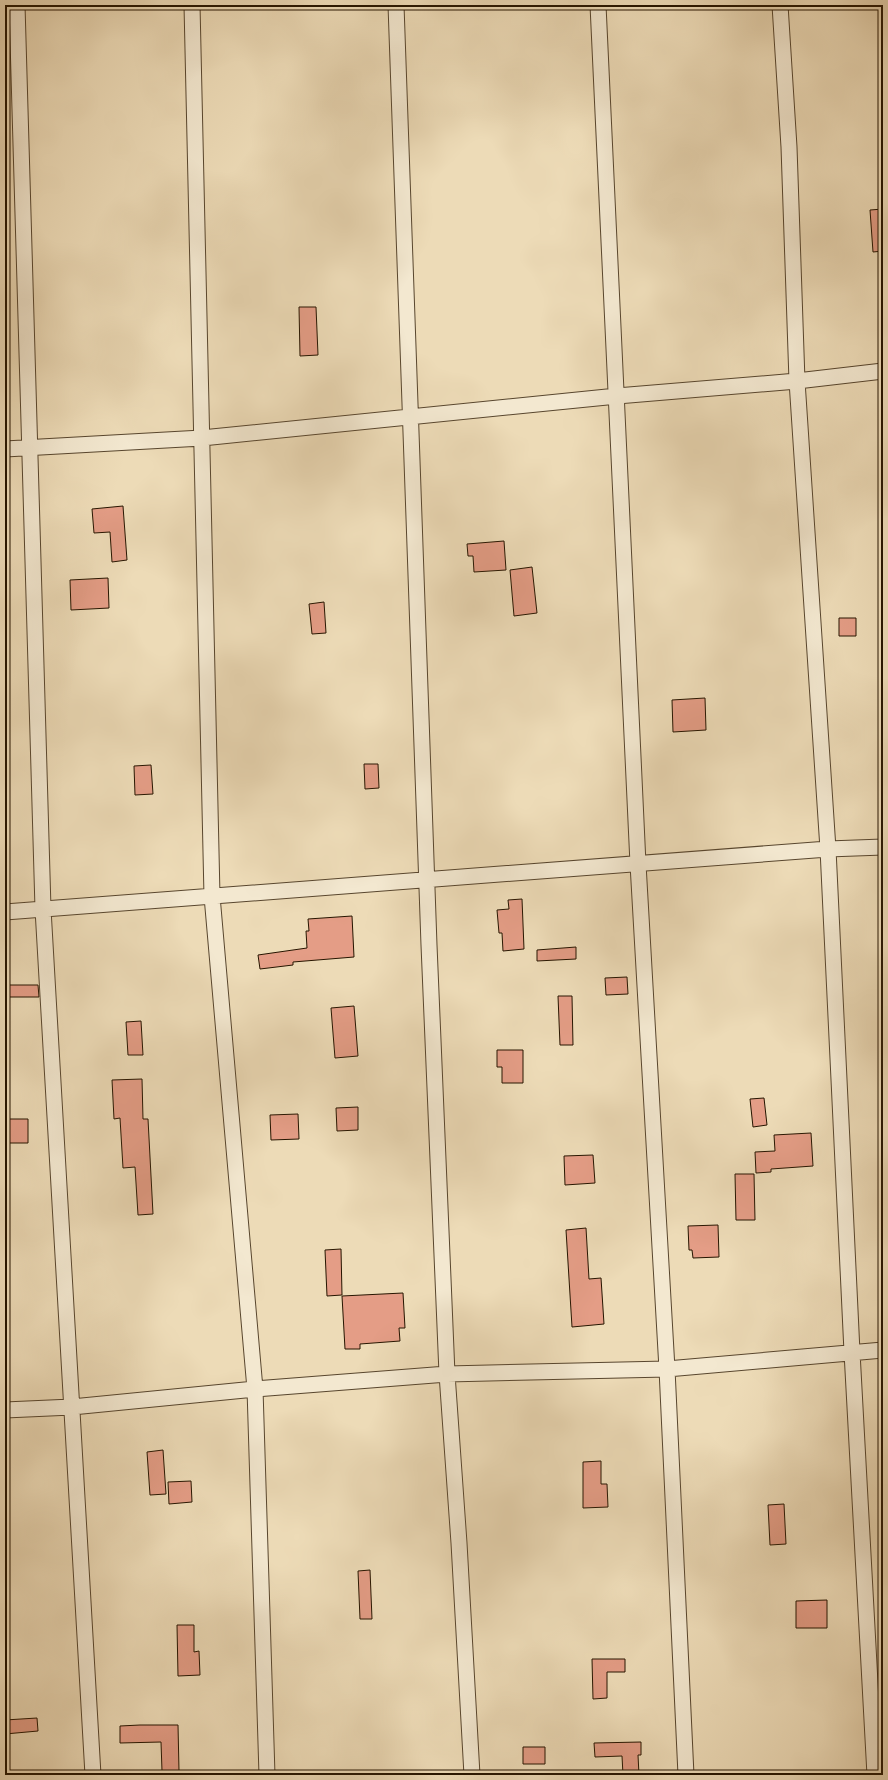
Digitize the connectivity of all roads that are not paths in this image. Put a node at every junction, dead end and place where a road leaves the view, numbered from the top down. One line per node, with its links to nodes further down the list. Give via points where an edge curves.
1 (17, 5): 11 (street)
2 (192, 5): 10 (street)
3 (396, 5): 9 (street)
4 (598, 5): 8 (street)
5 (780, 5): 7 (street, via 789,147)
6 (883, 371): 7 (street)
7 (798, 381): 8 (street); 14 (street)
8 (616, 396): 9 (street); 15 (street)
9 (411, 416): 10 (street); 16 (street)
10 (202, 438): 11 (street); 17 (street)
11 (31, 447): 12 (street); 18 (street)
12 (5, 449)
13 (883, 847): 14 (street)
14 (828, 849): 15 (street); 21 (street)
15 (638, 864): 16 (street); 22 (street)
16 (428, 880): 17 (street); 23 (street)
17 (212, 896): 18 (street); 24 (street)
18 (43, 909): 19 (street); 25 (street)
19 (5, 912)
20 (883, 1350): 21 (street)
21 (852, 1352): 22 (street); 31 (street)
22 (667, 1369): 23 (street); 30 (street)
23 (447, 1374): 24 (street); 29 (street)
24 (255, 1389): 25 (street); 28 (street)
25 (72, 1407): 26 (street); 27 (street)
26 (5, 1410)
27 (93, 1775)
28 (267, 1775)
29 (472, 1775)
30 (686, 1775)
31 (876, 1775)

